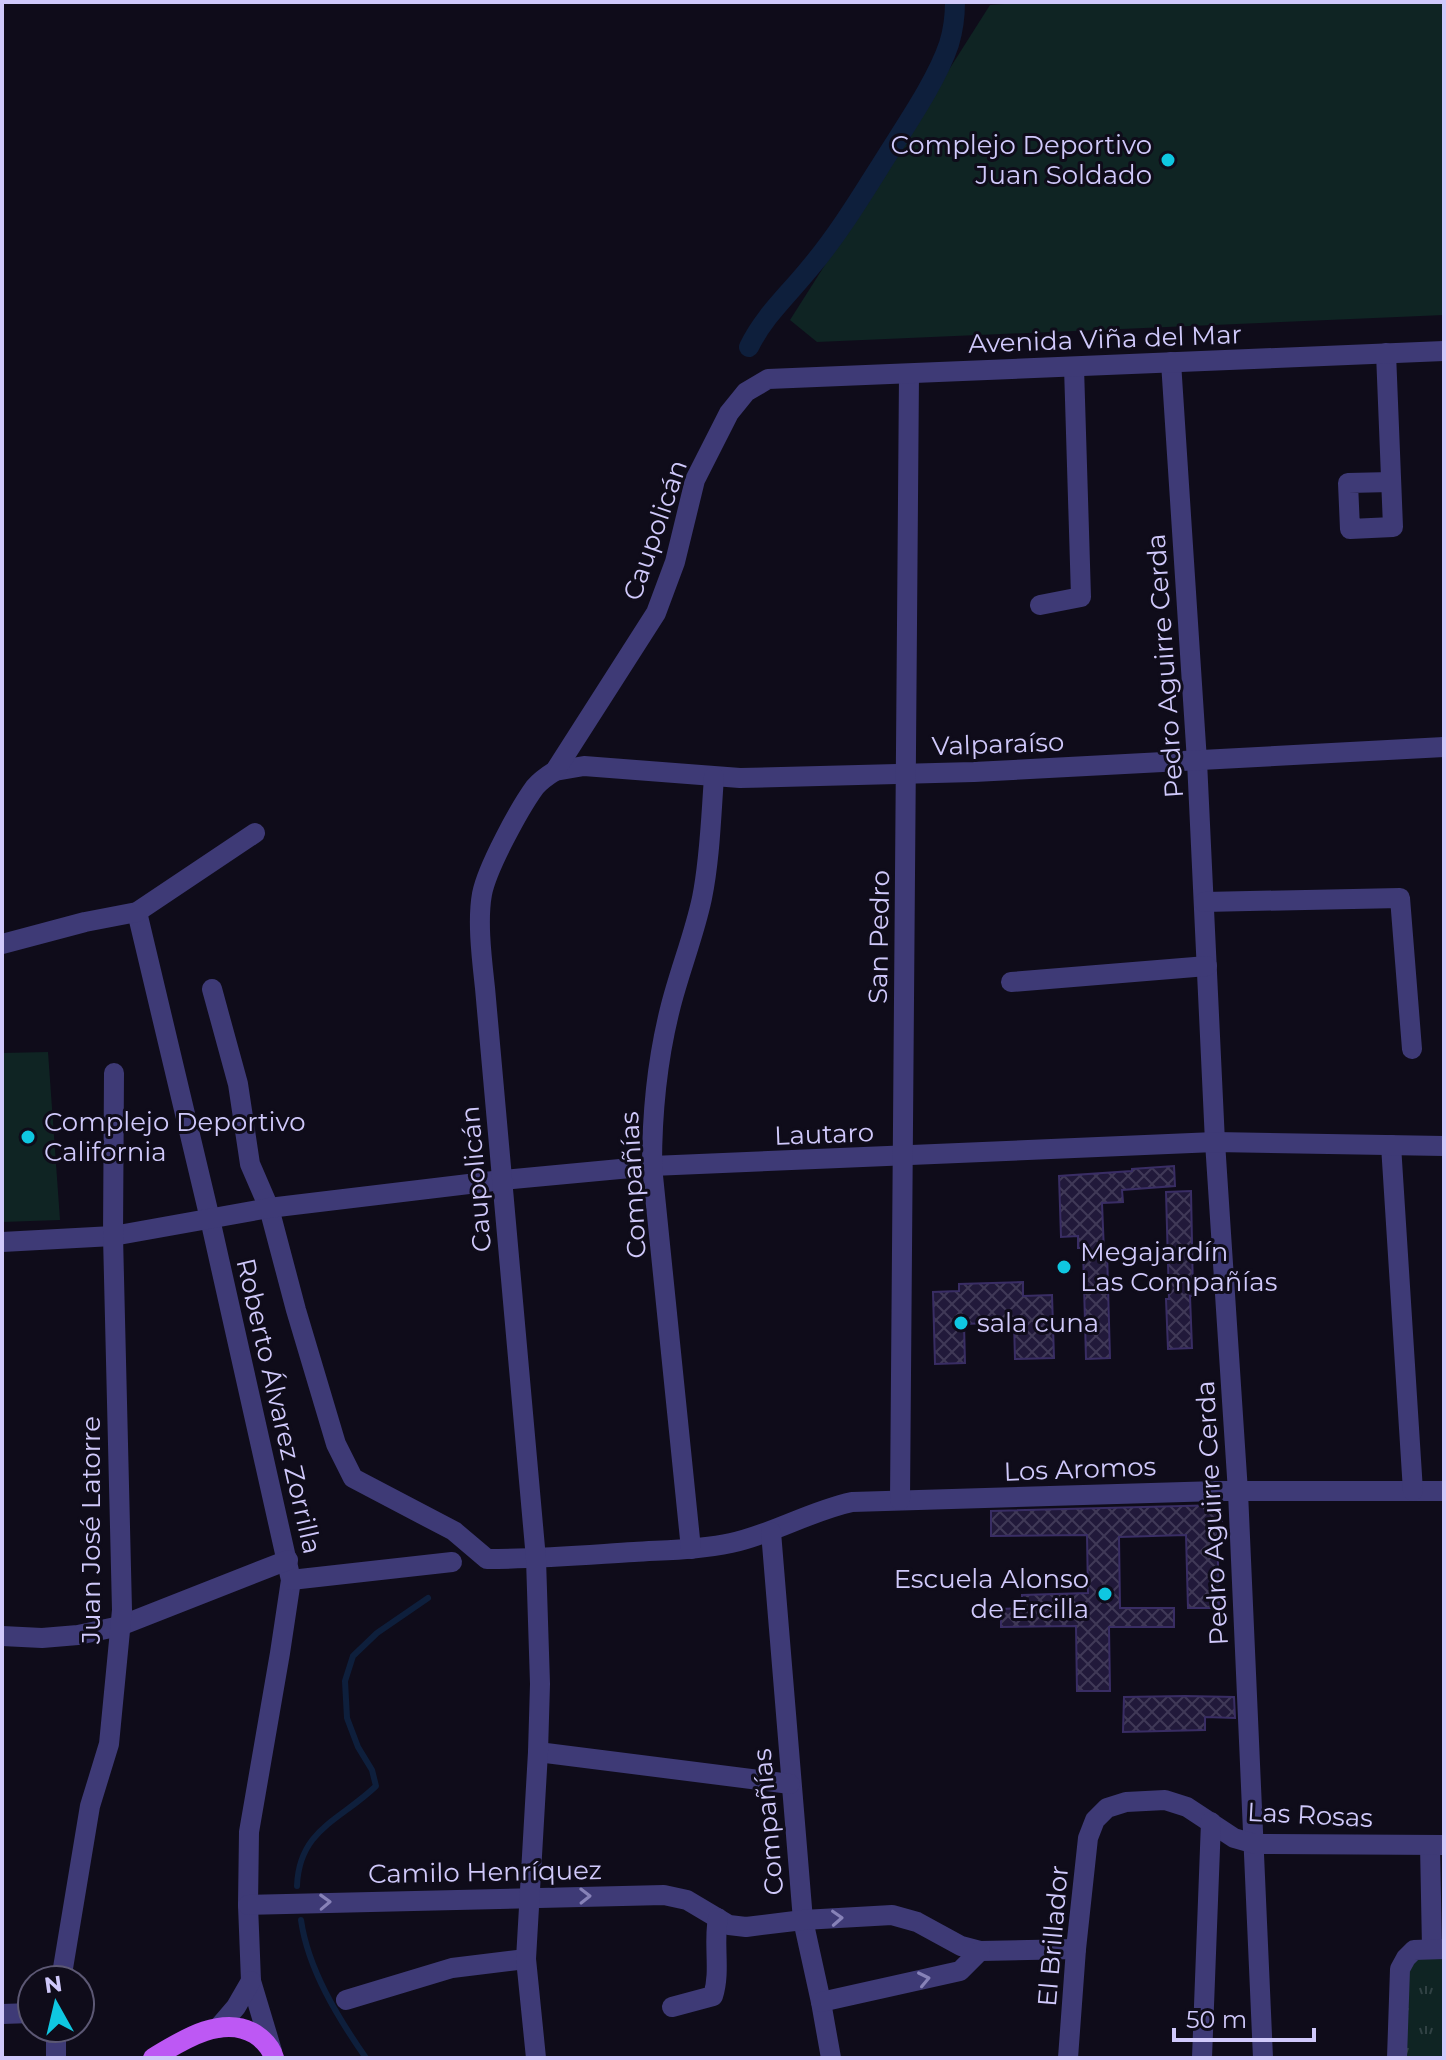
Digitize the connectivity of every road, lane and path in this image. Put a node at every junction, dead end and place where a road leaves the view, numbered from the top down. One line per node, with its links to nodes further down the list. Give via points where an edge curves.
1 (1444, 351): 2 (street, Avenida Viña del Mar)
2 (1386, 353): 3 (street, Avenida Viña del Mar); 7 (street)
3 (1171, 362): 4 (street, Avenida Viña del Mar); 10 (street, Pedro Aguirre Cerda)
4 (1074, 367): 5 (street, Avenida Viña del Mar); 8 (street, via 1081,597)
5 (909, 374): 6 (street, Avenida Viña del Mar); 12 (street, San Pedro)
6 (768, 379): 11 (street, Caupolicán, via 746,392 729,413 695,480 656,613)
7 (1391, 482)
8 (1040, 605)
9 (1444, 747): 10 (street, Valparaíso)
10 (1197, 761): 12 (street, Valparaíso); 15 (street, Pedro Aguirre Cerda)
11 (555, 771): 13 (street, Valparaíso, via 584,766); 28 (street, Caupolicán, via 531,794 501,846 482,894)
12 (906, 773): 13 (street, Valparaíso); 26 (street, San Pedro)
13 (714, 777): 27 (street, Compañías, via 702,895 670,1008 657,1079)
14 (255, 833): 16 (street)
15 (1204, 902): 18 (street, Pedro Aguirre Cerda); 21 (street, via 1400,898)
16 (137, 912): 17 (street); 30 (street, Roberto Álvarez Zorrilla)
17 (2, 944)
18 (1207, 966): 19 (street); 23 (street, Pedro Aguirre Cerda)
19 (1011, 982)
20 (212, 989): 29 (street, via 238,1084 250,1164)
21 (1412, 1049)
22 (114, 1073): 31 (street, Juan José Latorre)
23 (1215, 1142): 24 (street, Lautaro); 26 (street, Lautaro); 35 (street, Pedro Aguirre Cerda)
24 (1391, 1145): 25 (street, Lautaro); 33 (street)
25 (1444, 1146)
26 (903, 1157): 27 (street, Lautaro); 36 (street, San Pedro)
27 (652, 1166): 28 (street, Lautaro); 38 (street, Compañías)
28 (502, 1180): 29 (street, Lautaro); 39 (street, Caupolicán)
29 (269, 1208): 30 (street, Lautaro); 39 (street, Los Aromos, via 331,1429 353,1478 454,1531 487,1559)
30 (210, 1219): 31 (street, Lautaro); 41 (street, Roberto Álvarez Zorrilla)
31 (113, 1236): 32 (street, Lautaro); 42 (street, Juan José Latorre)
32 (2, 1242)
33 (1413, 1491): 34 (street, Los Aromos); 35 (street, Los Aromos)
34 (1444, 1491)
35 (1238, 1492): 36 (street, Los Aromos); 48 (street, Pedro Aguirre Cerda)
36 (900, 1500): 37 (street, Los Aromos, via 830,1507)
37 (771, 1532): 38 (street, Los Aromos); 45 (street, Compañías)
38 (691, 1549): 39 (street, Los Aromos)
39 (536, 1559): 44 (street, Caupolicán)
40 (452, 1562): 41 (street)
41 (290, 1570): 42 (street); 51 (street, Roberto Álvarez Zorrilla, via 249,1832)
42 (120, 1626): 43 (street, via 78,1635); 58 (street, Juan José Latorre, via 109,1744 90,1806)
43 (2, 1636)
44 (538, 1752): 45 (street); 50 (street, Caupolicán)
45 (790, 1784): 53 (street, Compañías)
46 (1095, 1820): 47 (street, Las Rosas, via 1107,1808 1126,1802 1165,1800); 55 (street, El Brillador, via 1088,1838)
47 (1211, 1822): 48 (street, Las Rosas, via 1234,1838); 69 (street)
48 (1255, 1844): 49 (street, Las Rosas); 70 (street, Pedro Aguirre Cerda)
49 (1437, 1845): 54 (street)
50 (529, 1897): 51 (street, Camilo Henríquez, one-way to 50); 52 (street, Camilo Henríquez, one-way to 52, via 664,1895 687,1900); 57 (street, Caupolicán)
51 (248, 1905): 59 (street, Roberto Álvarez Zorrilla)
52 (718, 1918): 53 (street, Camilo Henríquez, via 746,1927); 62 (street, via 713,1996)
53 (803, 1920): 56 (street, Camilo Henríquez, one-way to 56, via 892,1915); 61 (street, Compañías)
54 (1438, 1948): 71 (street, via 1414,1950 1400,1969)
55 (1076, 1949): 56 (street, Camilo Henríquez); 68 (street, El Brillador)
56 (980, 1951): 61 (street, one-way to 56, via 960,1971)
57 (526, 1959): 60 (street, via 452,1968); 66 (street, Caupolicán)
58 (64, 1964)
59 (251, 1981): 63 (street); 64 (street, Roberto Álvarez Zorrilla)
60 (346, 2000)
61 (821, 2002): 67 (street, Compañías)
62 (672, 2007)
63 (218, 2028): 64 (main road, via 250,2031); 65 (main road)
64 (273, 2054)
65 (153, 2058)
66 (536, 2058)
67 (831, 2058)
68 (1068, 2058)
69 (1202, 2058)
70 (1263, 2058)
71 (1397, 2058)

